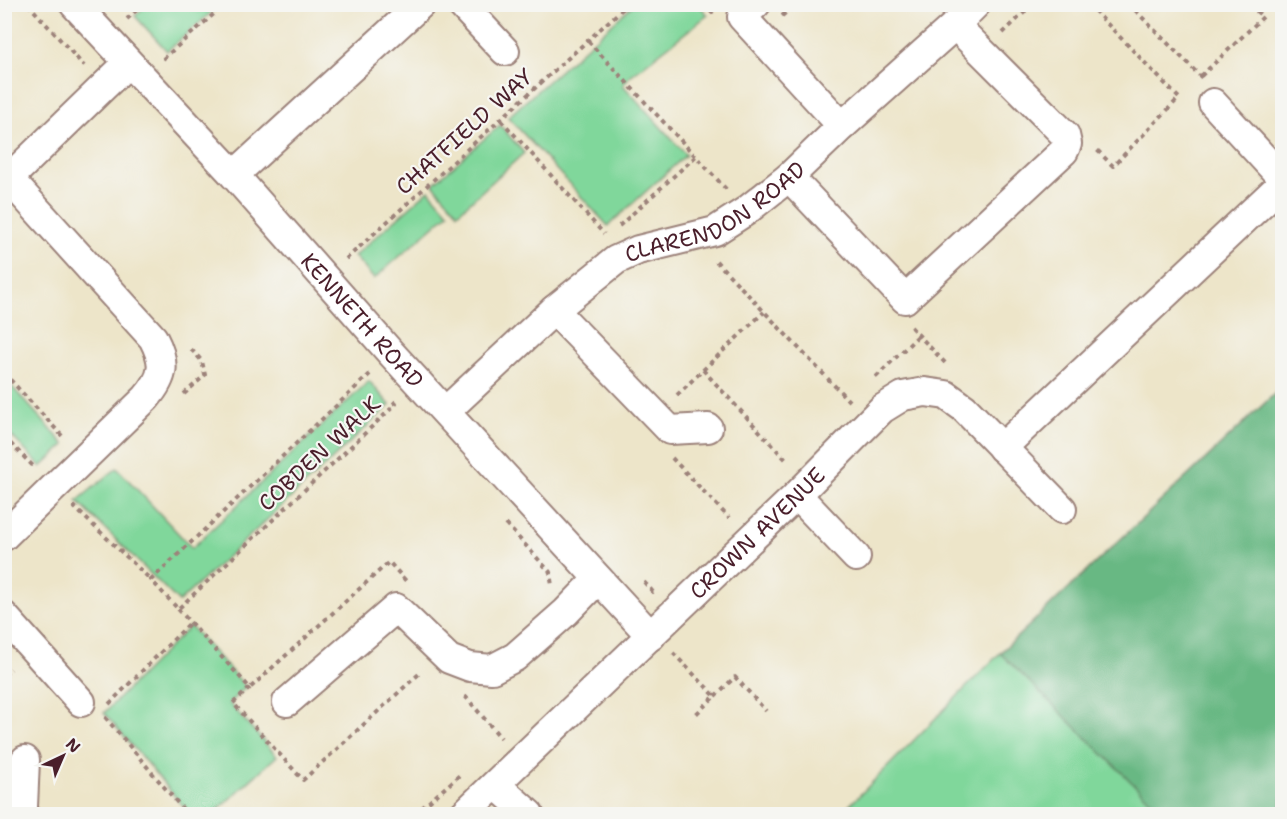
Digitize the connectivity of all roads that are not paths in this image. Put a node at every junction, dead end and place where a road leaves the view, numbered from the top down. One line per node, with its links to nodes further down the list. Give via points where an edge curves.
1 (74, 4): 8 (street, KENNETH ROAD)
2 (421, 4): 11 (street)
3 (461, 4): 7 (street)
4 (976, 4): 6 (street, CLARENDON ROAD)
5 (768, 11): 10 (street, via 742,17)
6 (955, 25): 10 (street, CLARENDON ROAD); 12 (street, via 1065,135 1067,144 905,299)
7 (505, 51)
8 (128, 63): 11 (street, KENNETH ROAD); 14 (street)
9 (1200, 104): 13 (street)
10 (842, 126): 12 (street, CLARENDON ROAD)
11 (234, 175): 17 (street, KENNETH ROAD)
12 (789, 177): 16 (street, CLARENDON ROAD, via 715,231 638,250 616,260)
13 (1282, 178)
14 (7, 181): 22 (street, via 153,338 161,353 162,369 158,385 146,398)
15 (1282, 184): 19 (street)
16 (554, 310): 17 (street, CLARENDON ROAD); 18 (street, via 670,430)
17 (446, 411): 24 (street, KENNETH ROAD)
18 (708, 428)
19 (1002, 448): 20 (street, CROWN AVENUE, via 946,395 925,392 903,396 882,409); 21 (street, CROWN AVENUE)
20 (796, 495): 23 (street); 26 (street, CROWN AVENUE)
21 (1062, 509)
22 (4, 536)
23 (856, 557)
24 (598, 579): 26 (street, KENNETH ROAD); 27 (street, via 515,657 492,669 470,667 449,658 396,608)
25 (4, 615): 28 (street)
26 (661, 644): 30 (street, CROWN AVENUE)
27 (287, 702)
28 (94, 704)
29 (25, 760): 31 (street, via 23,807)
30 (496, 785): 32 (street, CROWN AVENUE); 33 (street)
31 (16, 814)
32 (464, 814)
33 (529, 814)

